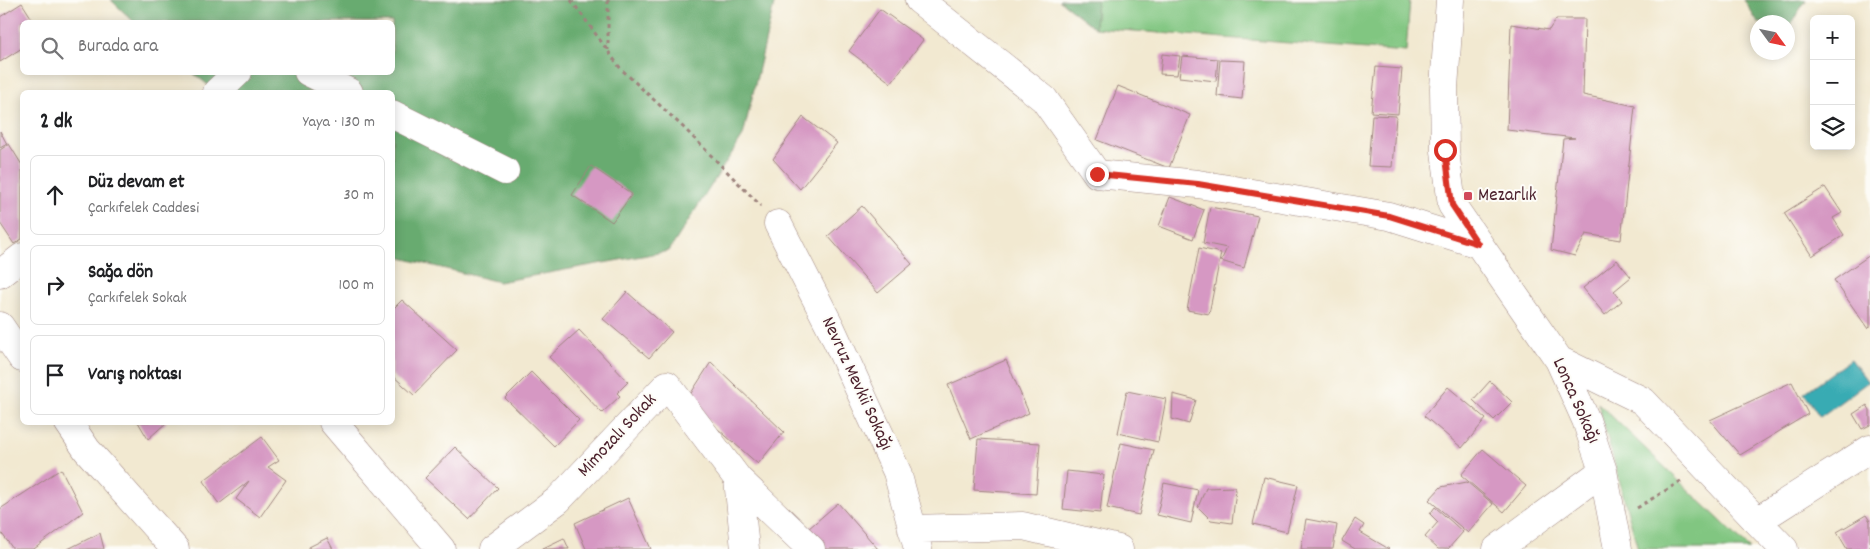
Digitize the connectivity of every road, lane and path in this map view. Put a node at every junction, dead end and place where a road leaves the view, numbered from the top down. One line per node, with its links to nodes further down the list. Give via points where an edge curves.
1 (571, 0): 5 (path)
2 (608, 0): 5 (path)
3 (919, 0): 13 (street, via 1044,98 1097,174 1198,184 1389,216)
4 (1450, 0): 13 (street, Lonca Sokağı, via 1444,88 1445,150 1452,205)
5 (608, 51): 12 (path, via 621,69)
6 (235, 75): 8 (street)
7 (314, 75): 9 (street)
8 (218, 90)
9 (345, 90)
10 (395, 115): 11 (street)
11 (505, 170)
12 (778, 224): 27 (street, Nevruz Mevkii Sokağı, via 831,328 897,472)
13 (1478, 244): 18 (street, Lonca Sokağı)
14 (20, 259): 15 (street)
15 (0, 274)
16 (0, 326): 17 (street)
17 (20, 355)
18 (1559, 360): 22 (street, via 1643,401); 23 (street, Lonca Sokağı, via 1586,420)
19 (70, 425): 28 (street, via 88,450)
20 (336, 425): 29 (street)
21 (1870, 449): 25 (street)
22 (1704, 466): 25 (street); 26 (path)
23 (1603, 471): 26 (street, Lonca Sokağı); 34 (street)
24 (738, 479): 30 (street, Mimozalı Sokak, via 667,385 558,500); 31 (street); 32 (street, Mimozalı Sokak)
25 (1757, 521): 36 (street)
26 (1613, 523): 35 (street, Lonca Sokağı)
27 (915, 539): 33 (street, via 1022,526)
28 (176, 549)
29 (441, 549)
30 (492, 549)
31 (745, 549)
32 (811, 549)
33 (1119, 549)
34 (1497, 549)
35 (1618, 549)
36 (1784, 549)

